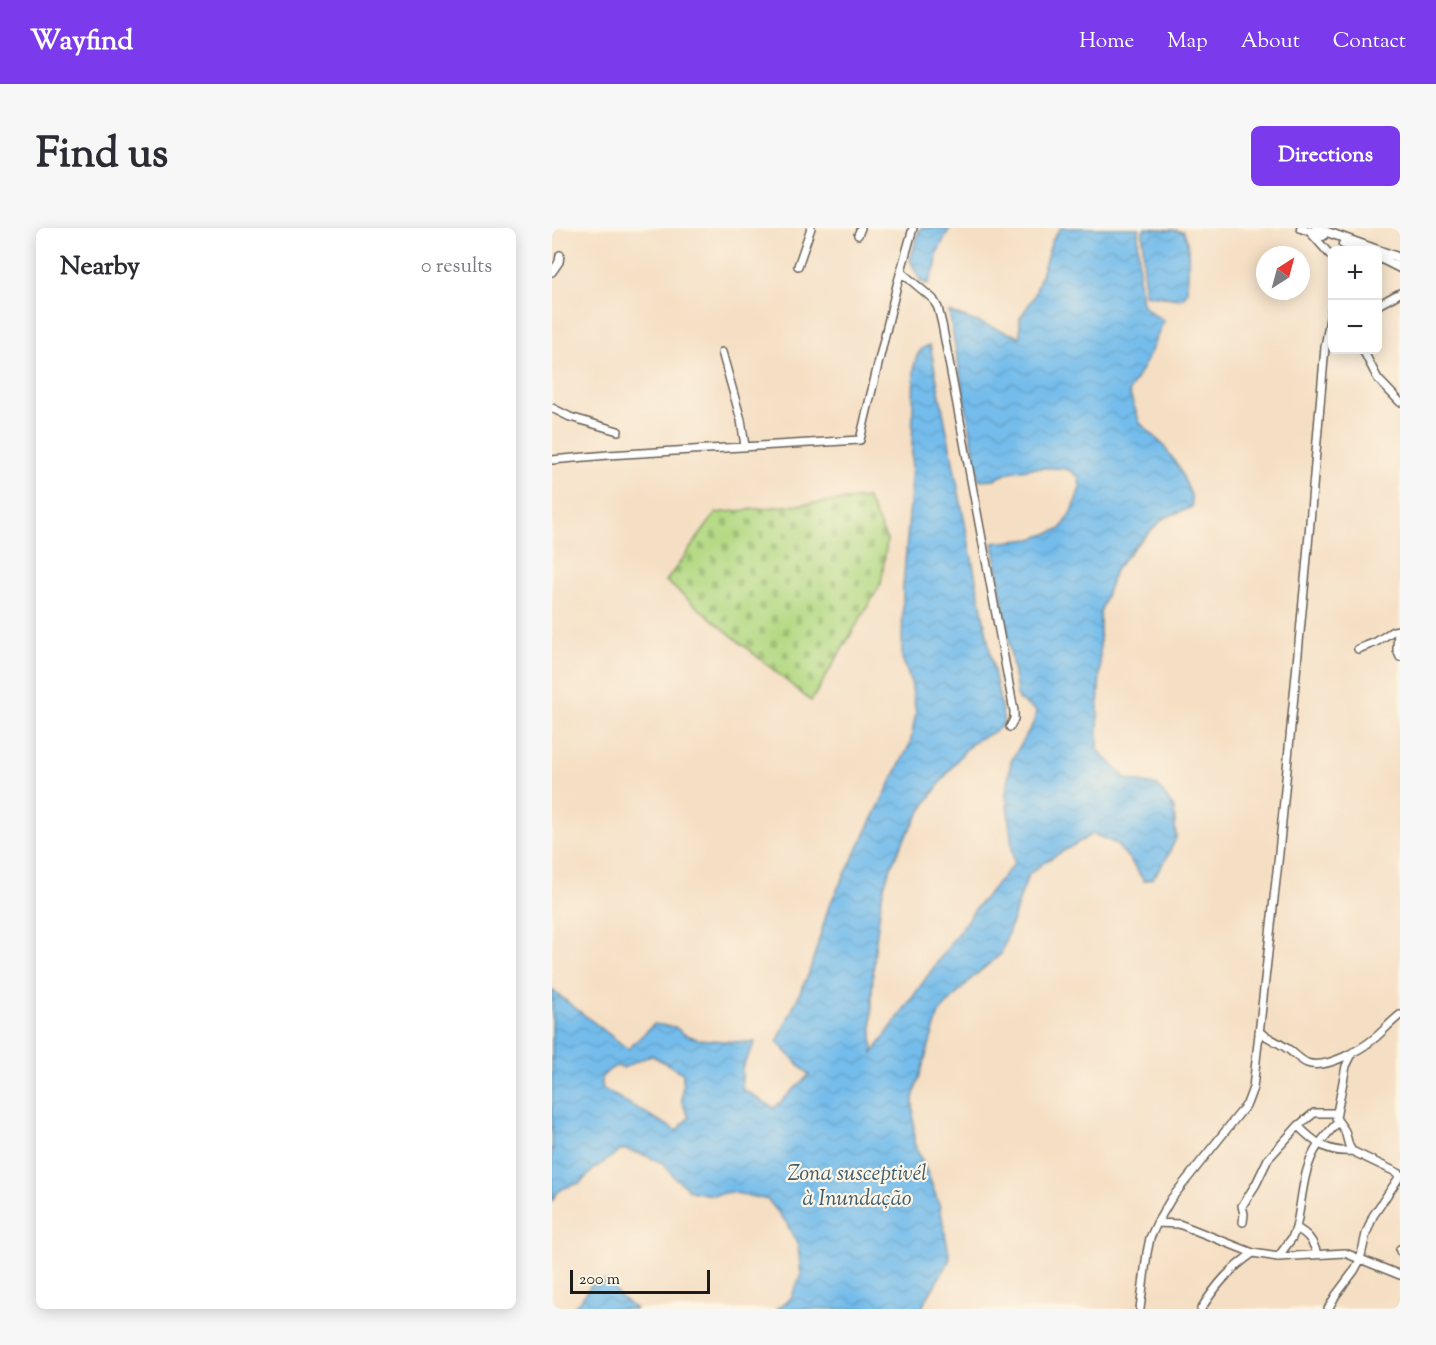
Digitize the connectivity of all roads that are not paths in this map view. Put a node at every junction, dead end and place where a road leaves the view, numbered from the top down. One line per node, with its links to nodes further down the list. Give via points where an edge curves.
1 (811, 228): 10 (street)
2 (914, 228): 13 (street)
3 (1309, 229): 4 (main road); 5 (main road); 6 (street)
4 (1331, 230): 9 (main road)
5 (1350, 246)
6 (1328, 251)
7 (560, 255): 12 (street)
8 (1382, 259): 11 (main road)
9 (1400, 259): 11 (main road)
10 (798, 266)
11 (1400, 268)
12 (552, 272)
13 (901, 272): 22 (street, via 860,440); 27 (street, via 933,299 942,324 1014,711)
14 (1400, 293): 15 (street)
15 (1382, 302)
16 (1328, 330): 29 (street)
17 (722, 352): 22 (street)
18 (1365, 354): 19 (street, via 1378,379)
19 (1400, 402)
20 (552, 408): 21 (street)
21 (618, 431)
22 (745, 446): 23 (street)
23 (552, 460)
24 (1399, 630): 25 (street); 26 (street, via 1396,650)
25 (1358, 649)
26 (1400, 657)
27 (1010, 727)
28 (1400, 1015): 30 (street)
29 (1259, 1032): 30 (street, via 1307,1063 1334,1060); 38 (street, via 1253,1088 1247,1104 1171,1199)
30 (1353, 1052): 31 (street)
31 (1336, 1113): 32 (street); 33 (street, via 1314,1113)
32 (1338, 1122): 34 (street); 35 (street, via 1346,1131)
33 (1298, 1126): 34 (street); 37 (street, via 1263,1167 1242,1206)
34 (1319, 1145): 35 (street); 39 (street, via 1305,1176)
35 (1352, 1151): 36 (street)
36 (1400, 1175): 43 (street, via 1373,1216)
37 (1242, 1222)
38 (1158, 1223): 40 (street, via 1179,1224); 45 (street, via 1150,1238)
39 (1296, 1228): 41 (street, via 1310,1238); 42 (street)
40 (1253, 1253): 42 (street); 46 (street, via 1225,1275)
41 (1317, 1254): 42 (street); 43 (street, via 1345,1253)
42 (1278, 1257)
43 (1360, 1260): 44 (street); 47 (street)
44 (1400, 1275)
45 (1140, 1309)
46 (1201, 1309)
47 (1328, 1309)

